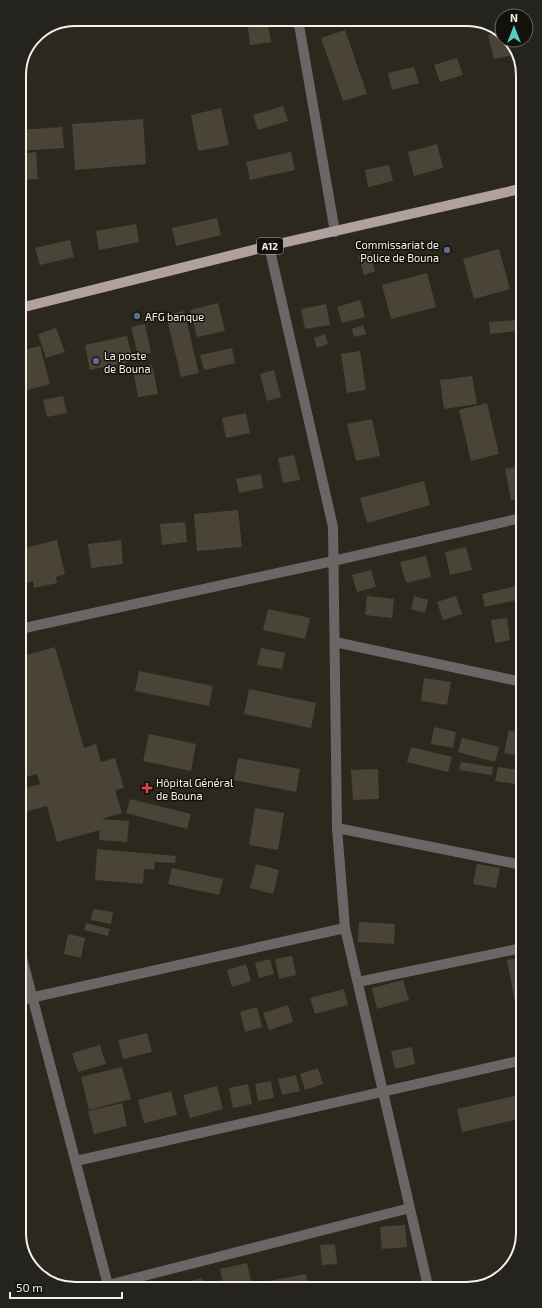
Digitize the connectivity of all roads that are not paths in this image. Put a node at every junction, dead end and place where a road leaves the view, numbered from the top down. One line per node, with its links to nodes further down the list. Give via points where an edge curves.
1 (299, 26): 3 (street)
2 (516, 189): 3 (main road, A12)
3 (335, 232): 4 (main road, A12)
4 (269, 246): 5 (main road, A12); 7 (street, via 333,526)
5 (26, 307)
6 (516, 519): 7 (street)
7 (333, 561): 8 (street); 9 (street)
8 (26, 628)
9 (335, 642): 10 (street); 11 (street)
10 (516, 681)
11 (337, 828): 12 (street); 13 (street)
12 (516, 864)
13 (345, 928): 16 (street); 17 (street)
14 (516, 949): 16 (street)
15 (26, 971): 17 (street)
16 (358, 982): 20 (street)
17 (34, 997): 18 (street); 21 (street)
18 (26, 999)
19 (516, 1062): 20 (street)
20 (383, 1093): 21 (street); 22 (street)
21 (76, 1161): 23 (street)
22 (410, 1208): 24 (street); 25 (street)
23 (108, 1282)
24 (128, 1282)
25 (427, 1282)

